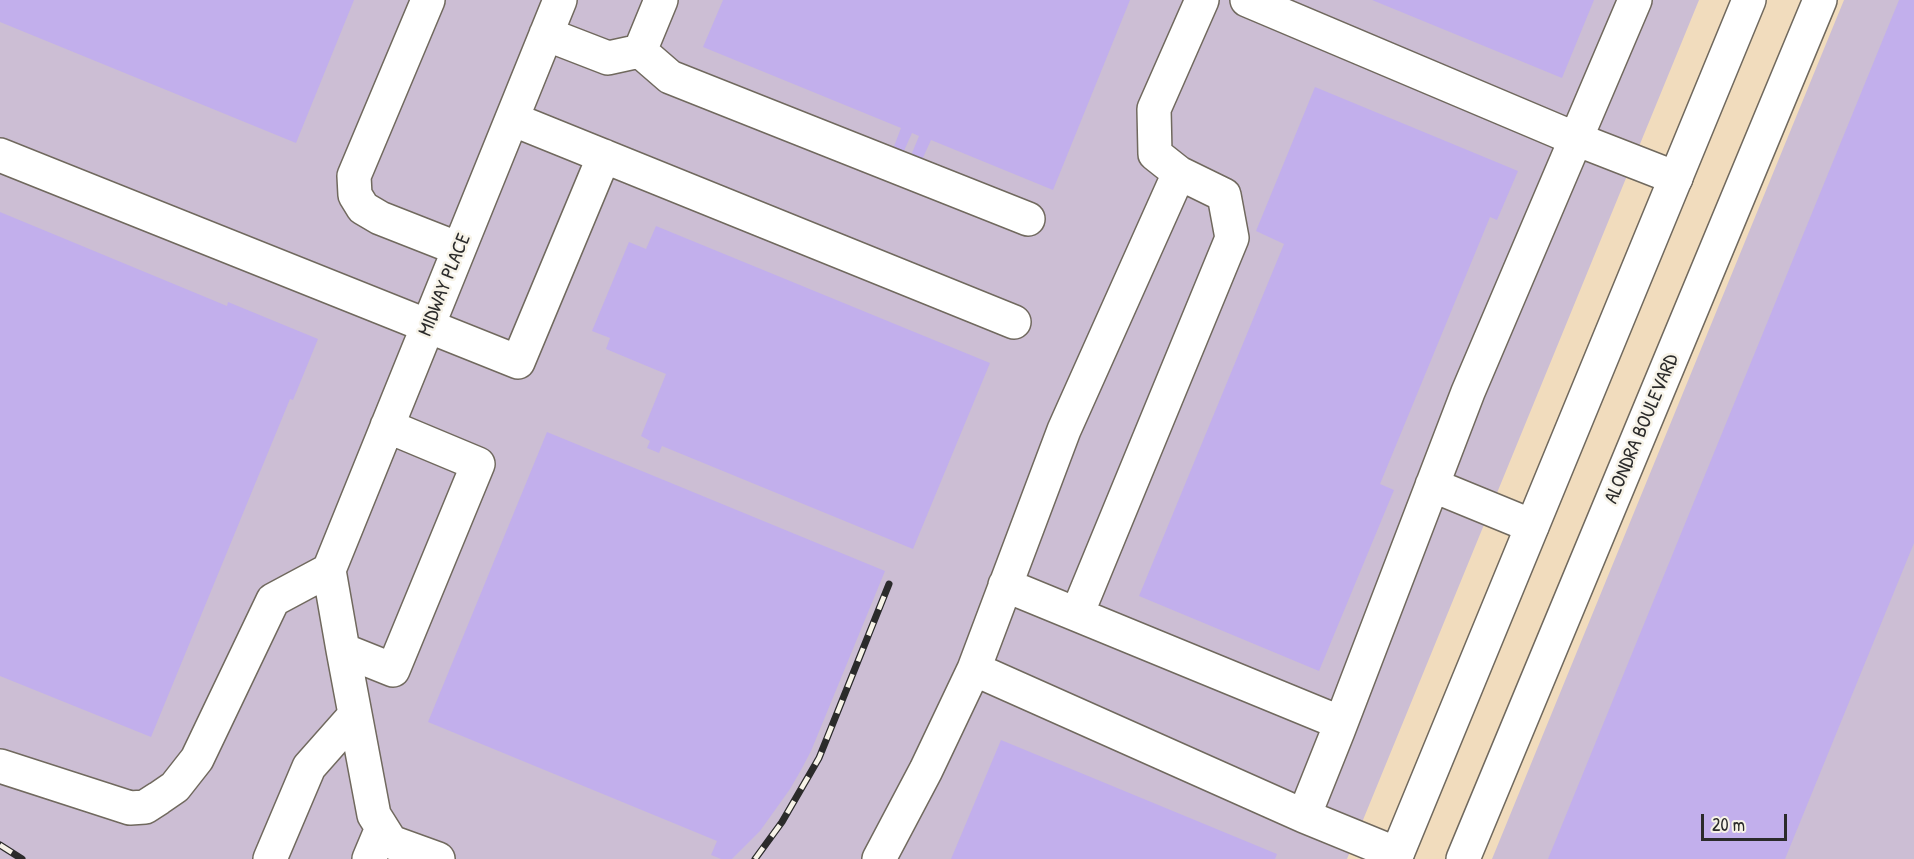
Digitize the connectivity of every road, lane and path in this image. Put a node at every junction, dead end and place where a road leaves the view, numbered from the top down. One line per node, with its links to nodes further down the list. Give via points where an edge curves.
1 (428, 0): 18 (main road, via 354,176 355,195 363,208 380,218)
2 (560, 0): 9 (main road, MIDWAY PLACE)
3 (661, 0): 10 (main road)
4 (1202, 0): 15 (main road, via 1154,109 1155,154)
5 (1247, 0): 12 (main road)
6 (1635, 0): 12 (main road)
7 (1749, 0): 16 (main road)
8 (1820, 0): 39 (main road, ALONDRA BOULEVARD)
9 (546, 34): 10 (main road, via 608,58); 11 (main road, MIDWAY PLACE)
10 (640, 51): 17 (main road, via 670,76)
11 (512, 119): 14 (main road); 18 (main road, MIDWAY PLACE)
12 (1575, 139): 16 (main road); 22 (main road)
13 (0, 155): 20 (main road)
14 (604, 156): 19 (main road); 20 (main road, via 518,362)
15 (1179, 173): 25 (main road, via 1064,430); 26 (main road, via 1224,195 1232,238)
16 (1676, 178): 23 (main road)
17 (1028, 219)
18 (459, 249): 20 (main road, MIDWAY PLACE)
19 (1014, 322)
20 (428, 326): 21 (main road, MIDWAY PLACE)
21 (387, 426): 24 (main road, MIDWAY PLACE); 27 (main road, via 478,464 393,670)
22 (1432, 485): 23 (main road); 30 (main road)
23 (1532, 526): 34 (main road)
24 (329, 570): 27 (main road); 31 (main road, via 273,600 197,759 175,787 145,807 130,808)
25 (1005, 585): 26 (main road); 28 (main road)
26 (1077, 614): 30 (main road)
27 (343, 650): 29 (main road)
28 (974, 669): 32 (main road); 38 (main road)
29 (355, 715): 33 (main road, via 374,815); 35 (main road, via 309,767)
30 (1341, 723): 32 (main road)
31 (0, 766)
32 (1304, 816): 34 (main road)
33 (382, 828): 36 (main road); 37 (main road, via 391,842)
34 (1396, 856)
35 (270, 859)
36 (369, 859)
37 (438, 859)
38 (879, 859)
39 (1463, 859)

